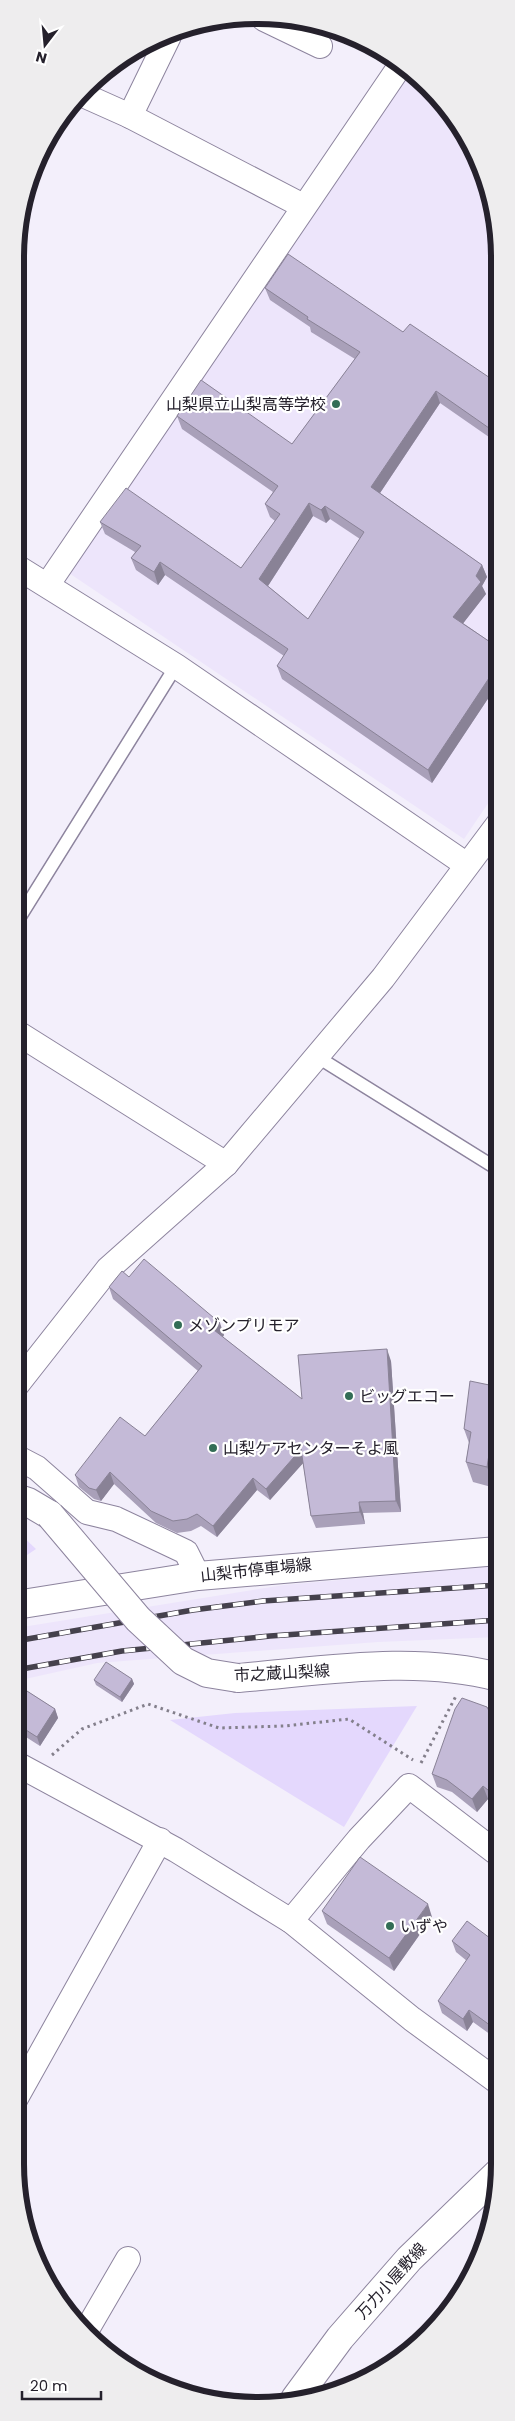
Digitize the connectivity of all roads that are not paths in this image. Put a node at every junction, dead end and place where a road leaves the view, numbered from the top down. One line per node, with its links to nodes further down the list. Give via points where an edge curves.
1 (275, 24): 3 (street)
2 (166, 43): 6 (street)
3 (320, 46)
4 (397, 70): 7 (street)
5 (87, 97): 6 (street)
6 (130, 116): 7 (street)
7 (304, 206): 9 (street)
8 (24, 571): 9 (street)
9 (48, 584): 10 (street)
10 (176, 666): 12 (street); 13 (lane)
11 (491, 834): 12 (street)
12 (467, 864): 15 (street, via 383,978)
13 (24, 911)
14 (24, 1037): 16 (street)
15 (316, 1056): 16 (street); 17 (lane)
16 (226, 1164): 18 (street, via 108,1269)
17 (491, 1165)
18 (24, 1376)
19 (24, 1461): 22 (street, via 37,1468 87,1512 116,1519 186,1552)
20 (24, 1501): 24 (main road, 市之蔵山梨線, bridge, via 50,1516 138,1619 183,1661 207,1673 238,1678 413,1666 471,1670)
21 (491, 1552): 22 (main road, 山梨市停車場線)
22 (198, 1576): 23 (main road, 山梨市停車場線)
23 (24, 1604)
24 (491, 1675)
25 (24, 1768): 26 (street)
26 (160, 1840): 28 (street); 30 (street)
27 (491, 1849): 28 (street, via 409,1786)
28 (290, 1921): 29 (street, via 412,2019)
29 (491, 2077)
30 (24, 2084)
31 (491, 2180): 34 (main road, 万力小屋敷線, via 409,2259 340,2338)
32 (128, 2259): 33 (street)
33 (89, 2326)
34 (298, 2394)

